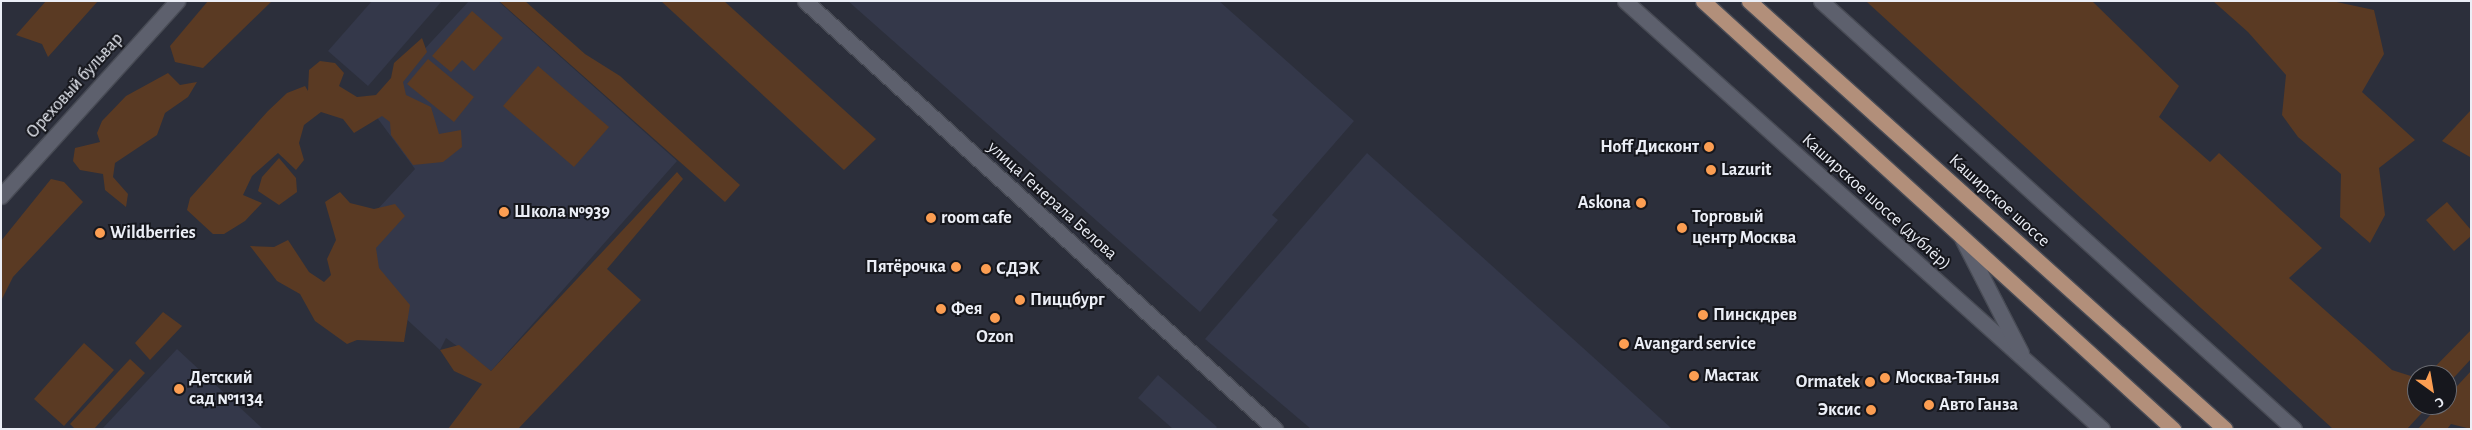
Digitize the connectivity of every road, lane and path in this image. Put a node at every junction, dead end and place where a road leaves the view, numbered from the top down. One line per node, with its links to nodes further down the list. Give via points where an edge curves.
1 (177, 1): 7 (main road, Ореховый бульвар)
2 (805, 1): 10 (main road, улица Генерала Белова)
3 (1625, 1): 9 (main road, Каширское шоссе (дублёр))
4 (1703, 1): 8 (main road)
5 (1749, 1): 13 (main road, Каширское шоссе)
6 (1821, 1): 14 (main road)
7 (1, 196)
8 (1960, 234): 9 (main road); 12 (main road)
9 (2025, 361): 11 (main road, Каширское шоссе (дублёр))
10 (1275, 429)
11 (2102, 429)
12 (2173, 429)
13 (2224, 429)
14 (2294, 429)

